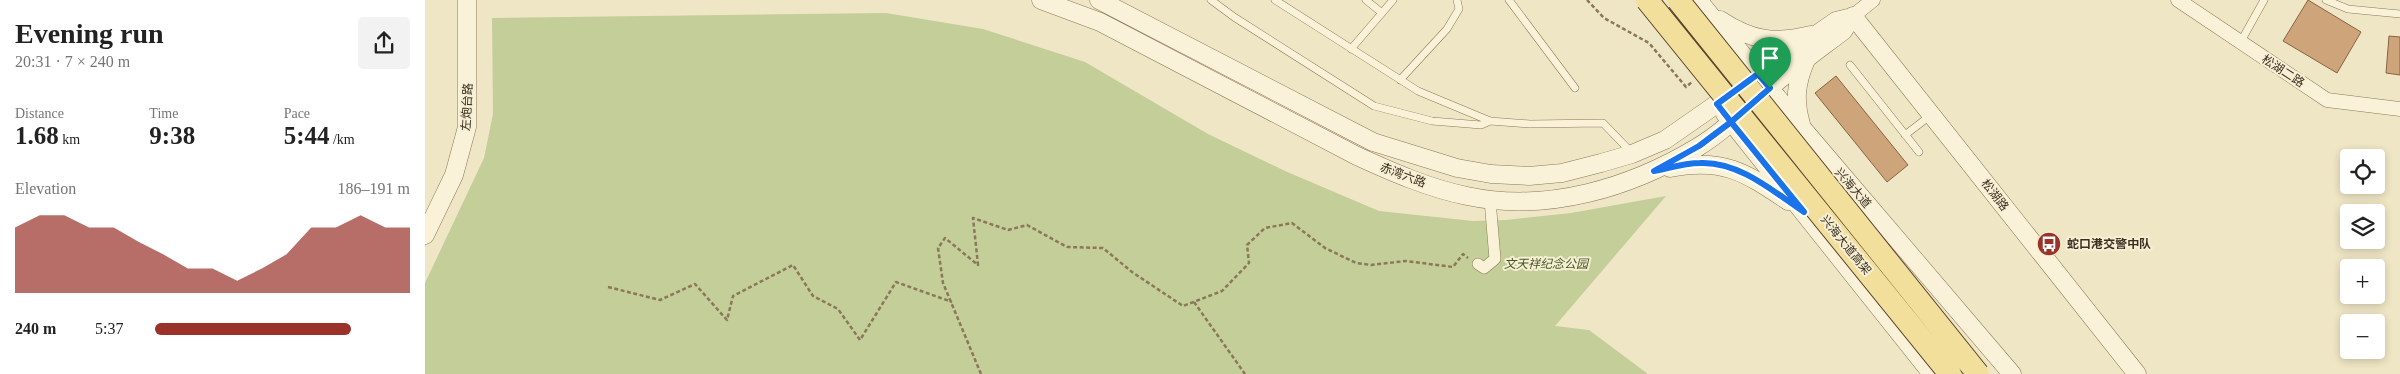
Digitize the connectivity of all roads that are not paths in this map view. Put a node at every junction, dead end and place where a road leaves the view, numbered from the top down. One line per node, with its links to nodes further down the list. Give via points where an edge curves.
1 (467, 0): 43 (street, 左炮台路, via 467,127 454,175)
2 (1041, 0): 18 (street, 赤湾六路)
3 (1099, 0): 39 (street, 赤湾六路, via 1373,142 1457,168 1529,176 1562,173)
4 (1211, 0): 34 (lane, via 1374,106 1432,121 1481,125)
5 (1275, 0): 24 (lane)
6 (1366, 0): 19 (lane)
7 (1393, 0): 19 (lane)
8 (1457, 0): 28 (lane, via 1459,9 1447,28)
9 (1509, 0): 29 (lane)
10 (1634, 0): 31 (street)
11 (1647, 0): 46 (main road, 兴海大道高架, bridge)
12 (1678, 0): 47 (main road, 兴海大道高架, bridge)
13 (2178, 0): 23 (street, 松湖二路)
14 (2264, 0): 23 (lane)
15 (2326, 0): 20 (lane, via 2348,9)
16 (1870, 1): 21 (street)
17 (1703, 6): 22 (street, via 1744,34 1760,39 1792,39); 27 (street, 兴海大道)
18 (1080, 7): 41 (street, 赤湾六路, via 1357,156 1441,190)
19 (1382, 13): 24 (lane)
20 (2400, 14)
21 (1853, 16): 22 (street, via 1836,21); 25 (street, via 1843,31); 33 (street, 松湖路)
22 (1821, 32): 27 (street)
23 (2240, 44): 32 (street, 松湖二路, via 2327,100)
24 (1351, 49): 28 (lane)
25 (1807, 59): 30 (street); 36 (street, via 1795,97)
26 (1850, 65): 37 (lane)
27 (1758, 74): 30 (street, 兴海大道); 31 (street, 赤湾六路)
28 (1400, 80): 34 (lane, via 1418,91)
29 (1575, 88)
30 (1770, 88): 35 (street, 赤湾六路); 36 (street, 兴海大道)
31 (1717, 104): 35 (street); 39 (street, 赤湾六路, via 1665,140)
32 (2400, 109)
33 (1931, 115): 37 (lane); 49 (street, 松湖路)
34 (1490, 121): 39 (lane, via 1603,123)
35 (1731, 122): 40 (street, 赤湾六路, via 1699,146); 42 (street)
36 (1803, 129): 48 (street, 兴海大道)
37 (1905, 135): 38 (lane)
38 (1919, 152)
39 (1632, 154)
40 (1654, 171): 41 (street, 赤湾六路, via 1579,196 1537,201); 42 (street, via 1702,163 1721,166 1759,182)
41 (1490, 200): 44 (street, via 1495,259 1484,268)
42 (1804, 212): 45 (street)
43 (425, 235)
44 (1478, 264)
45 (1932, 374)
46 (1950, 374)
47 (1978, 374)
48 (2012, 374)
49 (2137, 374)

